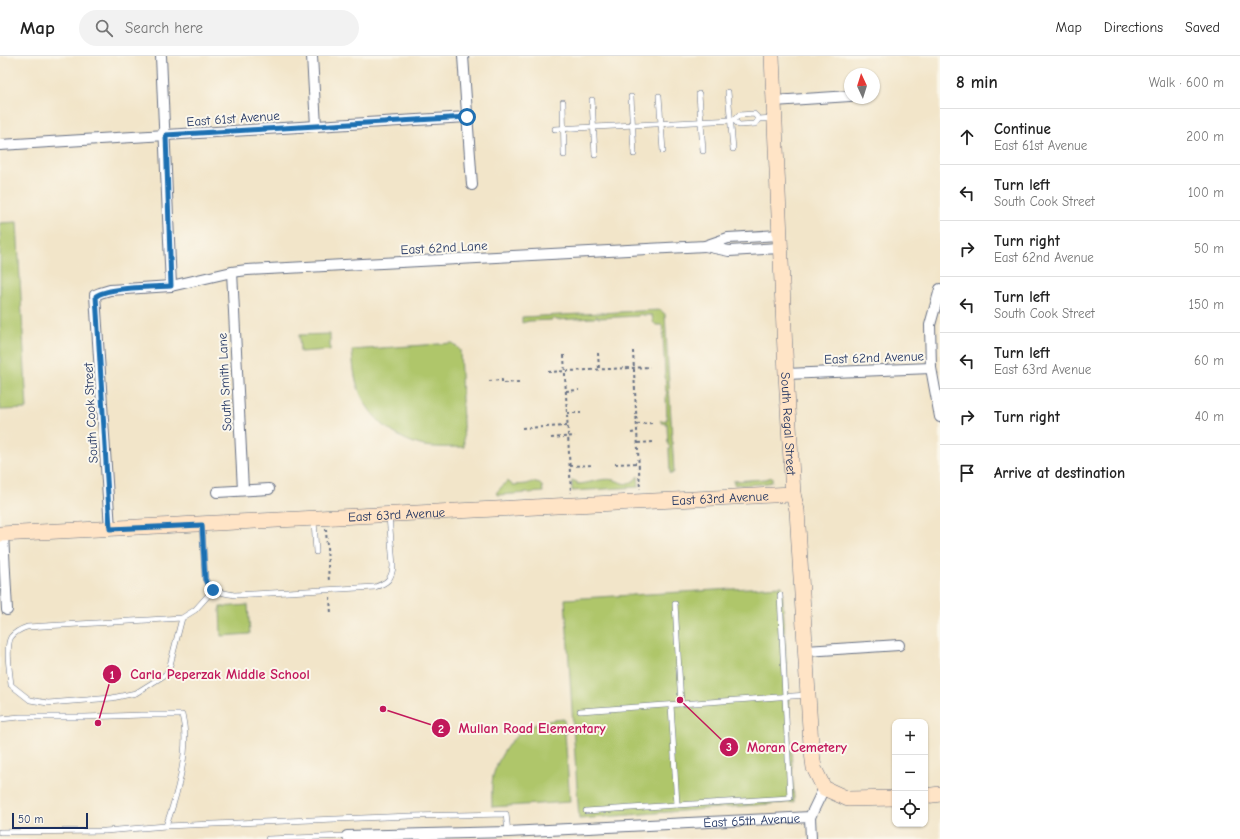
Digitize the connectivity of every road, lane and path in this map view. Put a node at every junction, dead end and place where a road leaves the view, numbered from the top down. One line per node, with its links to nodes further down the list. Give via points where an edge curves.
1 (161, 56): 24 (street)
2 (312, 56): 20 (street)
3 (464, 56): 13 (street)
4 (772, 56): 11 (street, South Regal Street)
5 (728, 92): 16 (lane)
6 (699, 94): 17 (lane)
7 (659, 96): 18 (lane)
8 (844, 96): 11 (street)
9 (631, 97): 19 (lane)
10 (592, 100): 21 (lane)
11 (774, 101): 14 (street, South Regal Street)
12 (562, 102): 22 (lane)
13 (467, 117): 20 (street, East 61st Avenue); 32 (street)
14 (774, 118): 15 (lane); 33 (street, South Regal Street)
15 (759, 119): 16 (lane, via 754,114 739,115); 16 (lane, via 755,124 739,125)
16 (732, 120): 17 (lane); 26 (lane)
17 (701, 122): 18 (lane); 28 (lane)
18 (661, 124): 19 (lane); 27 (lane)
19 (632, 125): 21 (lane); 29 (lane)
20 (316, 126): 24 (street, East 61st Avenue)
21 (593, 127): 22 (lane); 31 (lane)
22 (563, 128): 23 (lane); 30 (lane)
23 (555, 129)
24 (166, 135): 25 (street, East 61st Avenue); 36 (street)
25 (0, 145)
26 (733, 149)
27 (663, 151)
28 (703, 151)
29 (634, 154)
30 (564, 155)
31 (595, 155)
32 (472, 185)
33 (780, 242): 34 (street, East 62nd Lane, via 747,250 729,251); 34 (street, East 62nd Lane, via 728,238); 47 (street, South Regal Street)
34 (705, 246): 35 (street, East 62nd Lane)
35 (232, 272): 36 (street, East 62nd Lane); 72 (street, South Smith Lane)
36 (171, 286): 79 (street, South Cook Street, via 110,290 96,296)
37 (940, 289): 43 (street, East 62nd Avenue, via 930,325)
38 (633, 351): 42 (path)
39 (598, 353): 44 (path)
40 (564, 355): 45 (path)
41 (650, 367): 42 (path)
42 (634, 368): 44 (path); 56 (path)
43 (931, 368): 47 (street, East 62nd Avenue); 54 (street)
44 (599, 369): 45 (path)
45 (564, 371): 46 (path); 51 (path)
46 (548, 372)
47 (786, 374): 75 (street, South Regal Street)
48 (489, 381): 49 (path)
49 (519, 382)
50 (579, 390): 51 (path)
51 (566, 391): 52 (path)
52 (567, 413): 53 (path); 57 (path)
53 (581, 414)
54 (940, 416)
55 (653, 423): 56 (path)
56 (637, 424): 59 (path)
57 (567, 426): 58 (path); 61 (path)
58 (522, 428)
59 (637, 432): 60 (path); 65 (path)
60 (630, 433)
61 (568, 436): 62 (path); 63 (path); 69 (path)
62 (575, 436)
63 (551, 438)
64 (654, 442): 65 (path)
65 (638, 443): 66 (path)
66 (639, 463): 67 (path); 71 (path)
67 (615, 464)
68 (594, 465): 69 (path)
69 (570, 466): 74 (path)
70 (269, 489): 72 (street)
71 (640, 489)
72 (243, 490): 73 (street)
73 (217, 492)
74 (571, 493)
75 (793, 494): 76 (street, East 63rd Avenue); 90 (street, South Regal Street, via 797,510)
76 (389, 515): 77 (street, East 63rd Avenue); 82 (lane, via 393,566 390,579 375,587)
77 (320, 523): 78 (street, East 63rd Avenue); 81 (lane); 82 (path)
78 (202, 525): 79 (street, East 63rd Avenue); 83 (lane, via 205,579)
79 (110, 529): 80 (street, East 63rd Avenue)
80 (2, 534): 86 (street)
81 (316, 552)
82 (329, 589): 83 (lane, via 235,595); 87 (path)
83 (213, 590): 88 (lane, via 195,610)
84 (780, 596): 92 (lane)
85 (675, 604): 93 (lane)
86 (7, 610)
87 (331, 614)
88 (182, 618): 88 (lane, via 19,630 11,637 8,647 11,685 30,700 48,703 112,698 136,693 168,673)
89 (899, 645): 90 (street)
90 (806, 651): 91 (street, South Regal Street)
91 (808, 695): 92 (lane); 97 (street, South Regal Street, via 814,768)
92 (785, 697): 93 (lane); 101 (lane, via 790,798)
93 (681, 704): 94 (lane)
94 (671, 705): 95 (lane); 101 (lane)
95 (580, 711)
96 (0, 719): 104 (lane, via 182,715 185,747 176,798)
97 (824, 788): 100 (street, via 848,799); 103 (street, East 65th Avenue)
98 (940, 794): 99 (street)
99 (928, 796)
100 (892, 798)
101 (677, 805): 102 (lane)
102 (586, 811)
103 (810, 817): 106 (street, East 65th Avenue); 109 (street)
104 (166, 826): 105 (lane, via 105,831); 106 (lane, via 506,814)
105 (0, 832)
106 (508, 835): 107 (street, East 65th Avenue)
107 (347, 836): 108 (lane)
108 (268, 839)
109 (811, 839)

